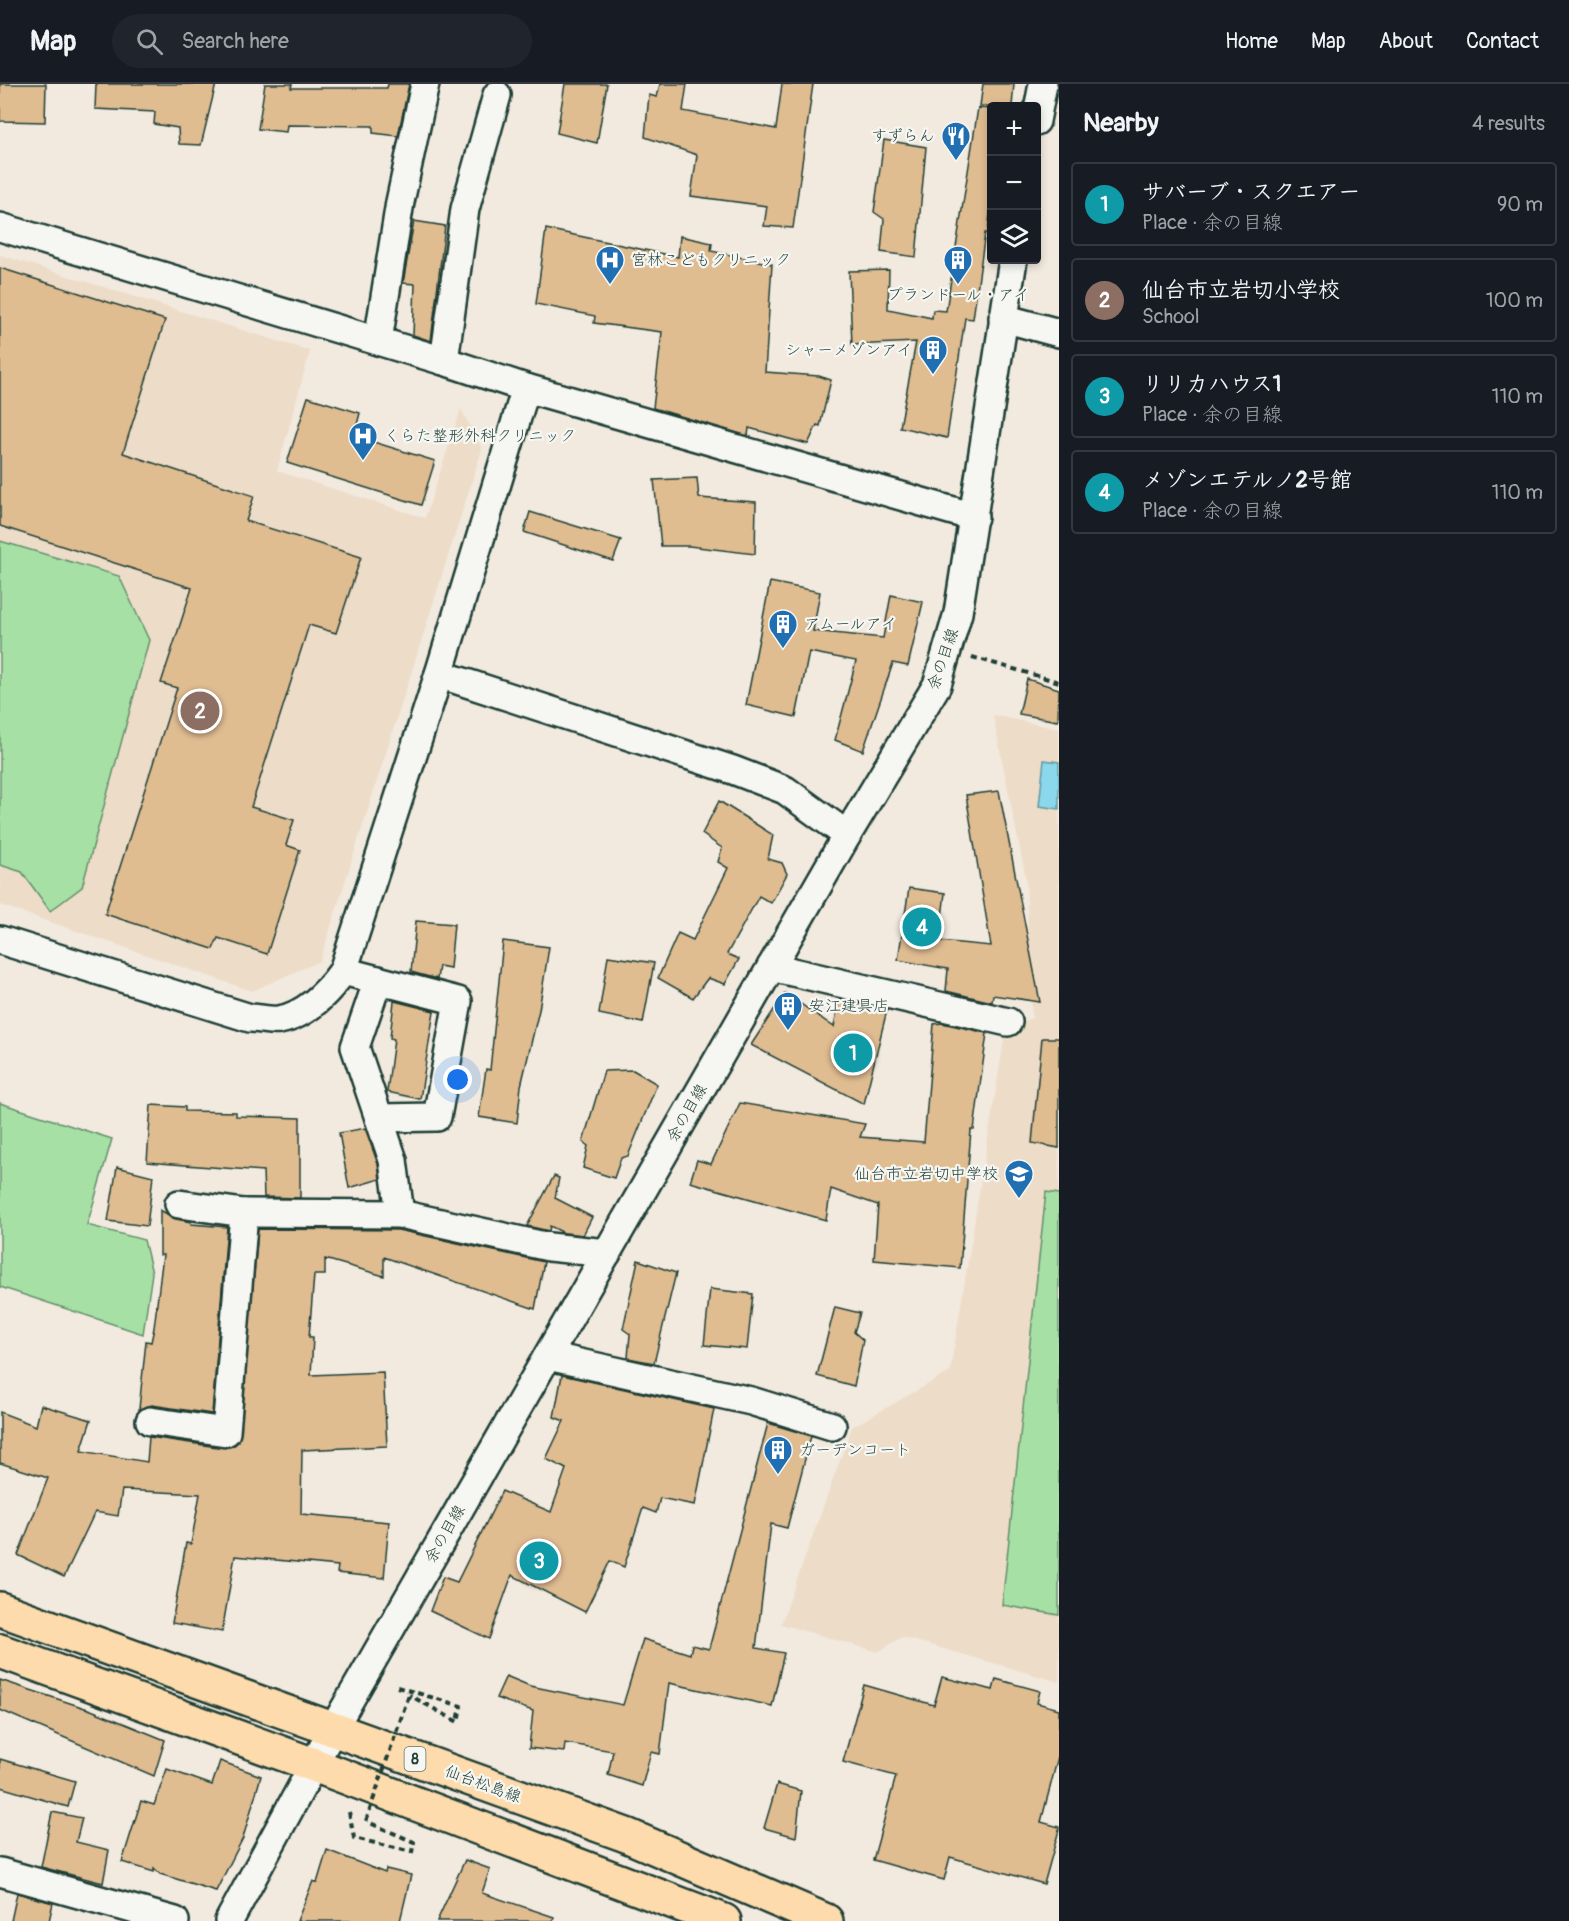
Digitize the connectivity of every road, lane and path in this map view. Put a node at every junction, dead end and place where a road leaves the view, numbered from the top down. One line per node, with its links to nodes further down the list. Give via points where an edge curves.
1 (424, 84): 9 (street)
2 (1043, 84): 4 (street)
3 (497, 95): 10 (street, via 465,209)
4 (1040, 102)
5 (0, 227): 9 (street)
6 (1012, 264): 7 (street, 余の目線)
7 (1003, 318): 8 (street); 12 (street, 余の目線)
8 (1059, 333)
9 (378, 341): 10 (street)
10 (444, 361): 11 (street)
11 (526, 388): 12 (street); 14 (street)
12 (974, 517): 13 (street, 余の目線)
13 (949, 651): 15 (path); 16 (street, 余の目線, via 938,685)
14 (439, 674): 16 (street, via 785,790); 19 (street)
15 (1059, 682)
16 (847, 834): 18 (street, 余の目線)
17 (0, 940): 19 (street, via 250,1018 279,1020 305,1009 328,993)
18 (771, 967): 21 (street); 26 (street, 余の目線)
19 (343, 971): 20 (street)
20 (378, 980): 22 (street, via 355,1047); 22 (street, via 458,1001 437,1117)
21 (1008, 1022)
22 (379, 1118): 25 (street, via 393,1160)
23 (178, 1204): 24 (street)
24 (244, 1213): 25 (street); 28 (street, via 226,1432)
25 (400, 1214): 26 (street, via 549,1247)
26 (607, 1254): 27 (street, 余の目線)
27 (548, 1356): 29 (street, via 751,1401); 33 (street, 余の目線)
28 (150, 1421)
29 (832, 1426)
30 (0, 1609): 33 (main road, 仙台松島線 / 8)
31 (0, 1651): 34 (main road)
32 (397, 1687): 35 (path, bridge, via 461,1706 458,1722 409,1695 366,1821 414,1842 412,1852 354,1838)
33 (333, 1729): 34 (street, 余の目線); 40 (main road, 仙台松島線 / 8, via 626,1835)
34 (314, 1765): 38 (street, 余の目線); 39 (main road)
35 (347, 1803)
36 (0, 1872): 37 (street)
37 (175, 1921)
38 (229, 1921)
39 (724, 1921)
40 (826, 1921)

